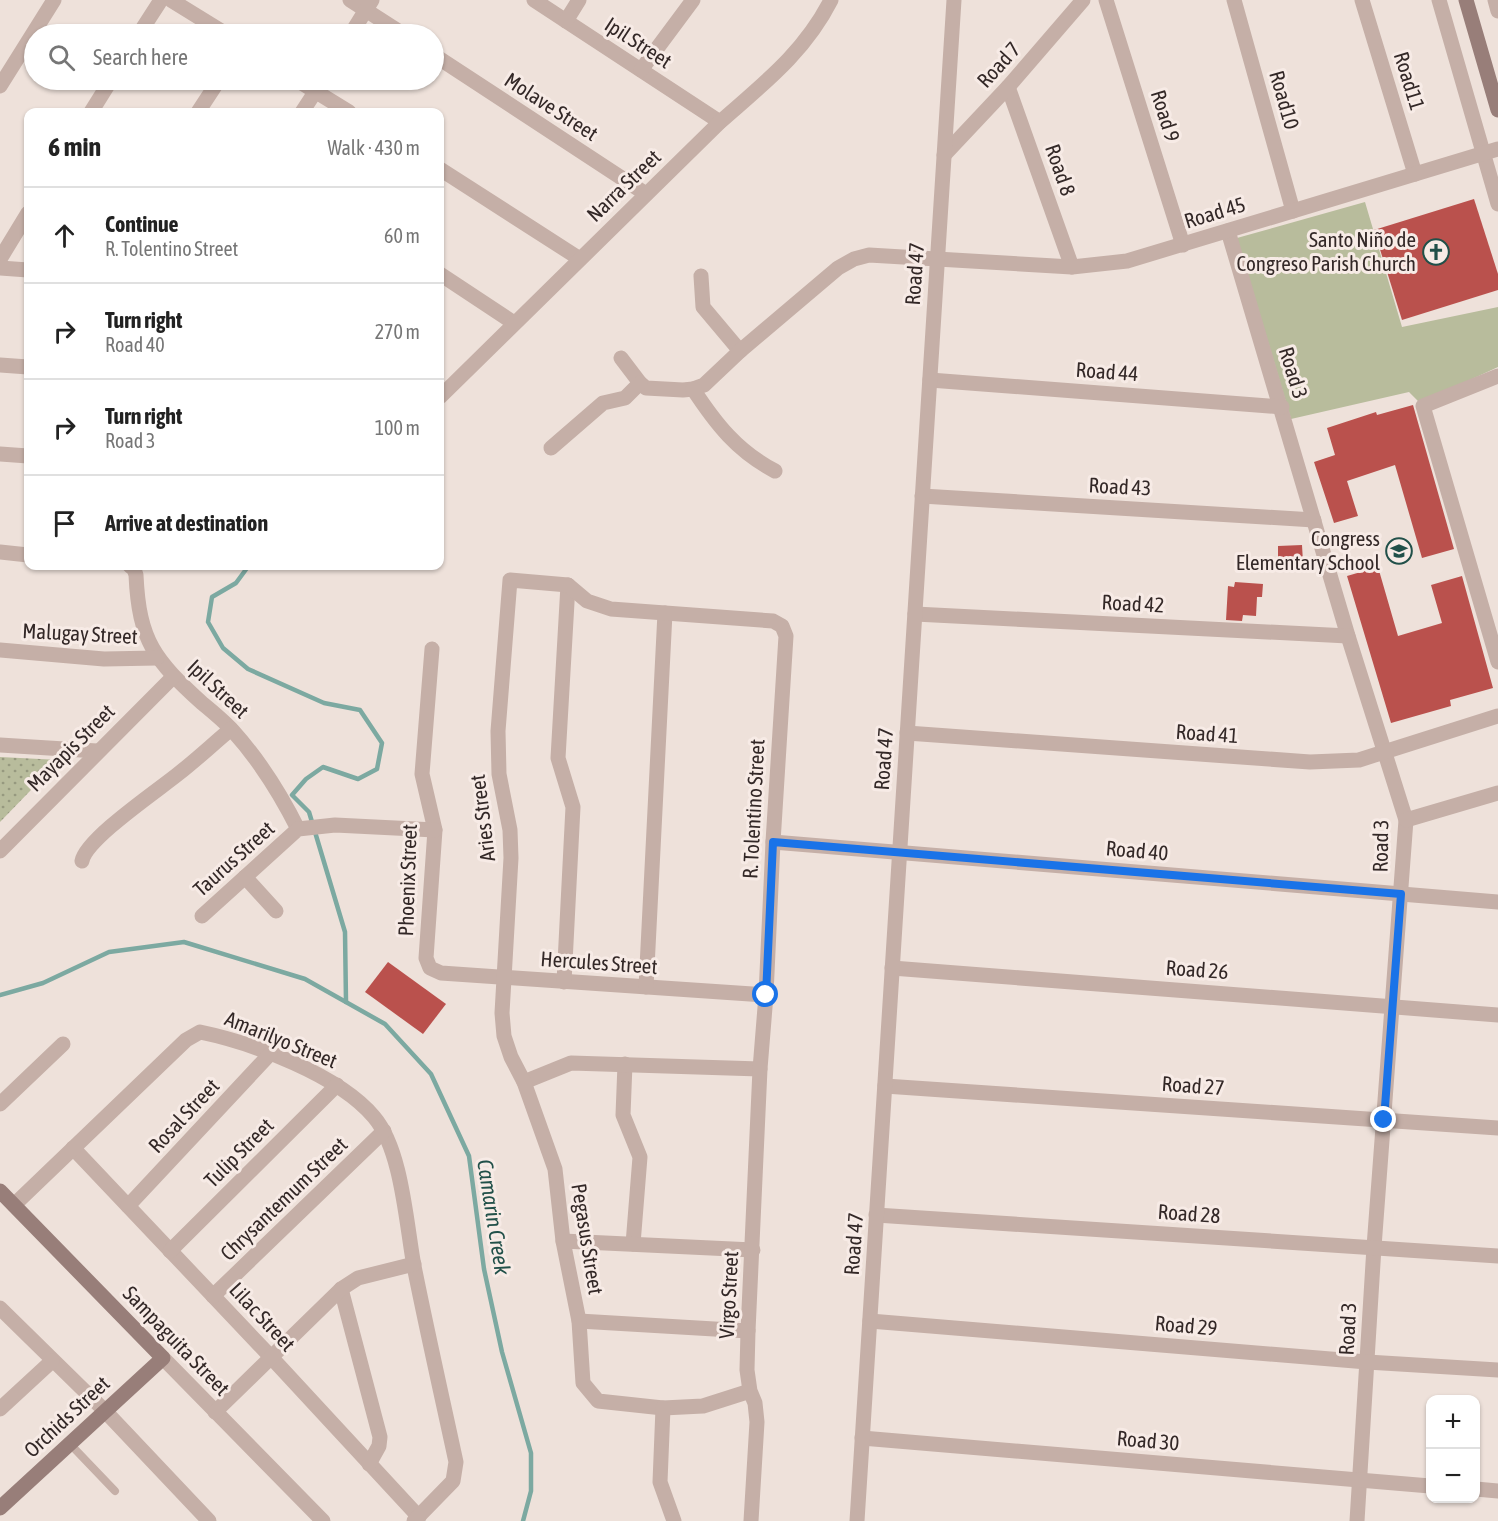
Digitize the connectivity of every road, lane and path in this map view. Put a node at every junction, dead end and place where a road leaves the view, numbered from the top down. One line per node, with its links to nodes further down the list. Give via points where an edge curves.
1 (54, 0): 20 (street)
2 (160, 0): 21 (street)
3 (171, 0): 22 (street)
4 (350, 0): 17 (street)
5 (534, 0): 19 (street, Ipil Street)
6 (579, 0): 19 (street)
7 (693, 0): 27 (street)
8 (831, 0): 39 (street, Narra Street, via 805,44)
9 (954, 0): 41 (street, Road 47)
10 (1083, 0): 29 (street, Road 7)
11 (1106, 0): 49 (street, Road 9)
12 (1234, 0): 46 (street, Road10)
13 (1362, 0): 43 (street, Road11)
14 (1439, 0): 40 (street)
15 (1466, 0): 38 (street)
16 (1495, 0): 18 (street)
17 (369, 5): 23 (street); 24 (street)
18 (1498, 11)
19 (566, 21): 27 (street, Ipil Street)
20 (39, 24)
21 (145, 24)
22 (210, 24)
23 (357, 24)
24 (391, 24)
25 (24, 48): 28 (street)
26 (444, 62): 44 (street, Molave Street)
27 (640, 70): 39 (street, Ipil Street)
28 (0, 86)
29 (1008, 87): 41 (street, Road 7); 53 (street, Road 8)
30 (105, 90): 34 (street)
31 (212, 90): 35 (street)
32 (317, 90): 36 (street)
33 (326, 90): 37 (street)
34 (94, 108)
35 (201, 108)
36 (305, 108)
37 (346, 108)
38 (1498, 110)
39 (720, 122): 44 (street, Narra Street)
40 (1491, 151): 43 (street, Road 45); 45 (street)
41 (944, 156): 50 (street, Road 47)
42 (444, 172): 52 (street)
43 (1415, 174): 46 (street, Road 45)
44 (646, 194): 52 (street, Narra Street)
45 (1498, 204)
46 (1293, 211): 48 (street, Road 45)
47 (24, 220): 51 (street)
48 (1228, 231): 49 (street, Road 45); 68 (street, Road 3)
49 (1183, 245): 53 (street, Road 45, via 1127,261)
50 (937, 258): 53 (street, Road 45); 59 (street, Road 45, via 869,255 854,259 838,268); 64 (street, Road 47)
51 (0, 259)
52 (580, 259): 58 (street, Narra Street)
53 (1072, 267)
54 (0, 268): 55 (street)
55 (24, 270)
56 (701, 276): 59 (street, via 703,307)
57 (444, 277): 58 (street)
58 (514, 323): 67 (street, Narra Street)
59 (740, 351): 66 (street, Road 45, via 704,385)
60 (621, 357): 65 (street)
61 (0, 365): 62 (street)
62 (24, 367)
63 (1498, 376): 85 (street, via 1423,406)
64 (930, 380): 68 (street, Road 44); 73 (street, Road 47)
65 (640, 383): 66 (street, via 646,388); 69 (street, via 625,398 603,403)
66 (693, 389): 72 (street, via 713,420 738,446)
67 (444, 393)
68 (1282, 407): 74 (street, Road 3)
69 (551, 448)
70 (0, 454): 71 (street)
71 (24, 456)
72 (775, 471)
73 (922, 496): 74 (street, Road 43); 80 (street, Road 47)
74 (1314, 520): 81 (street, Road 3)
75 (0, 552): 76 (street)
76 (24, 555)
77 (133, 570): 84 (street, Ipil Street, via 144,633)
78 (568, 585): 79 (street, via 587,601 610,609); 108 (street, Aries Street, via 510,580 498,731 499,774 511,858); 109 (street, via 558,758 573,807)
79 (665, 613): 97 (street, R. Tolentino Street, via 773,621 782,626 786,636); 110 (street)
80 (915, 614): 81 (street, Road 42); 89 (street, Road 47)
81 (1348, 636): 92 (street, Road 3)
82 (432, 649): 96 (street, Phoenix Street, via 422,774)
83 (0, 650): 84 (street, Malugay Street, via 104,659)
84 (157, 658): 86 (street, Ipil Street)
85 (1498, 662)
86 (173, 677): 88 (street, Ipil Street); 91 (street, Mayapis Street)
87 (1498, 716): 92 (street, Road 41)
88 (231, 729): 95 (street, Ipil Street, via 273,782); 100 (street, via 106,830)
89 (907, 733): 92 (street, Road 41, via 1310,762 1359,760); 99 (street, Road 47)
90 (0, 745): 91 (street)
91 (97, 751): 98 (street, Mayapis Street)
92 (1385, 753): 94 (street, Road 3)
93 (1498, 793): 94 (street)
94 (1406, 820): 102 (street, Road 3)
95 (298, 829): 96 (street, Taurus Street, via 335,825); 101 (street, Taurus Street)
96 (435, 830): 106 (street, Phoenix Street, via 426,958)
97 (773, 842): 99 (street, Road 40); 111 (street, R. Tolentino Street)
98 (0, 850)
99 (899, 852): 102 (street, Road 40); 107 (street, Road 47)
100 (81, 861)
101 (245, 877): 104 (street); 105 (street, Taurus Street)
102 (1401, 894): 103 (street, Road 40); 112 (street, Road 3)
103 (1498, 902)
104 (276, 910)
105 (202, 916)
106 (430, 968): 108 (street, Hercules Street, via 441,974)
107 (892, 968): 112 (street, Road 26); 120 (street, Road 47)
108 (503, 978): 109 (street, Hercules Street); 118 (street, Aries Street, via 504,1036)
109 (564, 982): 110 (street, Hercules Street)
110 (646, 987): 111 (street, Hercules Street)
111 (766, 995): 117 (street, Virgo Street)
112 (1392, 1006): 113 (street, Road 26); 122 (street, Road 3)
113 (1498, 1015)
114 (63, 1044): 121 (street)
115 (270, 1054): 119 (street, Amarilyo Street); 125 (street, Amarilyo Street, via 201,1032 186,1040); 128 (street, Rosal Street)
116 (625, 1064): 117 (street); 118 (street, via 571,1063); 131 (street, via 623,1115 640,1157)
117 (760, 1070): 133 (street, Virgo Street)
118 (524, 1082): 130 (street, Pegasus Street, via 555,1168)
119 (337, 1085): 124 (street, Amarilyo Street, via 374,1117); 134 (street, Tulip Street)
120 (885, 1086): 122 (street, Road 27); 129 (street, Road 47)
121 (0, 1104)
122 (1384, 1120): 123 (street, Road 27); 132 (street, Road 3)
123 (1498, 1128)
124 (384, 1131): 136 (street, Amarilyo Street, via 392,1151); 138 (street, Chrysantemum Street)
125 (73, 1148): 127 (street, Amarilyo Street); 128 (street, Lilac Street)
126 (0, 1191): 127 (street, Sampaguita Street)
127 (14, 1205): 144 (street, Sampaguita Street)
128 (128, 1206): 134 (street, Lilac Street)
129 (876, 1215): 132 (street, Road 28); 141 (street, Road 47)
130 (563, 1241): 131 (street); 140 (street, Pegasus Street)
131 (633, 1244): 133 (street)
132 (1374, 1247): 135 (street, Road 28); 146 (street, Road 3)
133 (753, 1250): 142 (street, Virgo Street)
134 (170, 1251): 138 (street, Lilac Street)
135 (1498, 1256)
136 (414, 1264): 137 (street, via 358,1278); 162 (street, Amarilyo Street, via 456,1462 453,1481)
137 (340, 1289): 143 (street); 155 (street, via 380,1437)
138 (213, 1296): 143 (street, Lilac Street)
139 (0, 1308): 145 (street)
140 (579, 1321): 142 (street); 149 (street, Pegasus Street, via 583,1383 598,1401)
141 (870, 1321): 146 (street, Road 29); 153 (street, Road 47)
142 (748, 1331): 148 (street, Virgo Street)
143 (270, 1356): 152 (street); 155 (street, Lilac Street)
144 (163, 1358): 151 (street, Orchids Street); 152 (street, Sampaguita Street)
145 (52, 1361): 150 (street); 151 (street)
146 (1367, 1362): 147 (street, Road 29); 156 (street, Road 3)
147 (1498, 1370)
148 (750, 1391): 149 (street, via 703,1406); 166 (street, Virgo Street, via 757,1422)
149 (663, 1408): 165 (street, via 660,1482)
150 (0, 1409)
151 (105, 1411): 154 (street, Orchids Street); 163 (street)
152 (215, 1412): 164 (street, Sampaguita Street)
153 (862, 1438): 156 (street, Road 30); 167 (street, Road 47)
154 (70, 1443): 159 (lane); 161 (street, Orchids Street)
155 (369, 1464): 162 (street, Lilac Street)
156 (1360, 1480): 157 (street, Road 30); 168 (street, Road 3)
157 (1426, 1486)
158 (1480, 1489): 160 (street)
159 (115, 1491)
160 (1498, 1491)
161 (0, 1508)
162 (416, 1519)
163 (209, 1521)
164 (323, 1521)
165 (674, 1521)
166 (751, 1521)
167 (857, 1521)
168 (1357, 1521)

